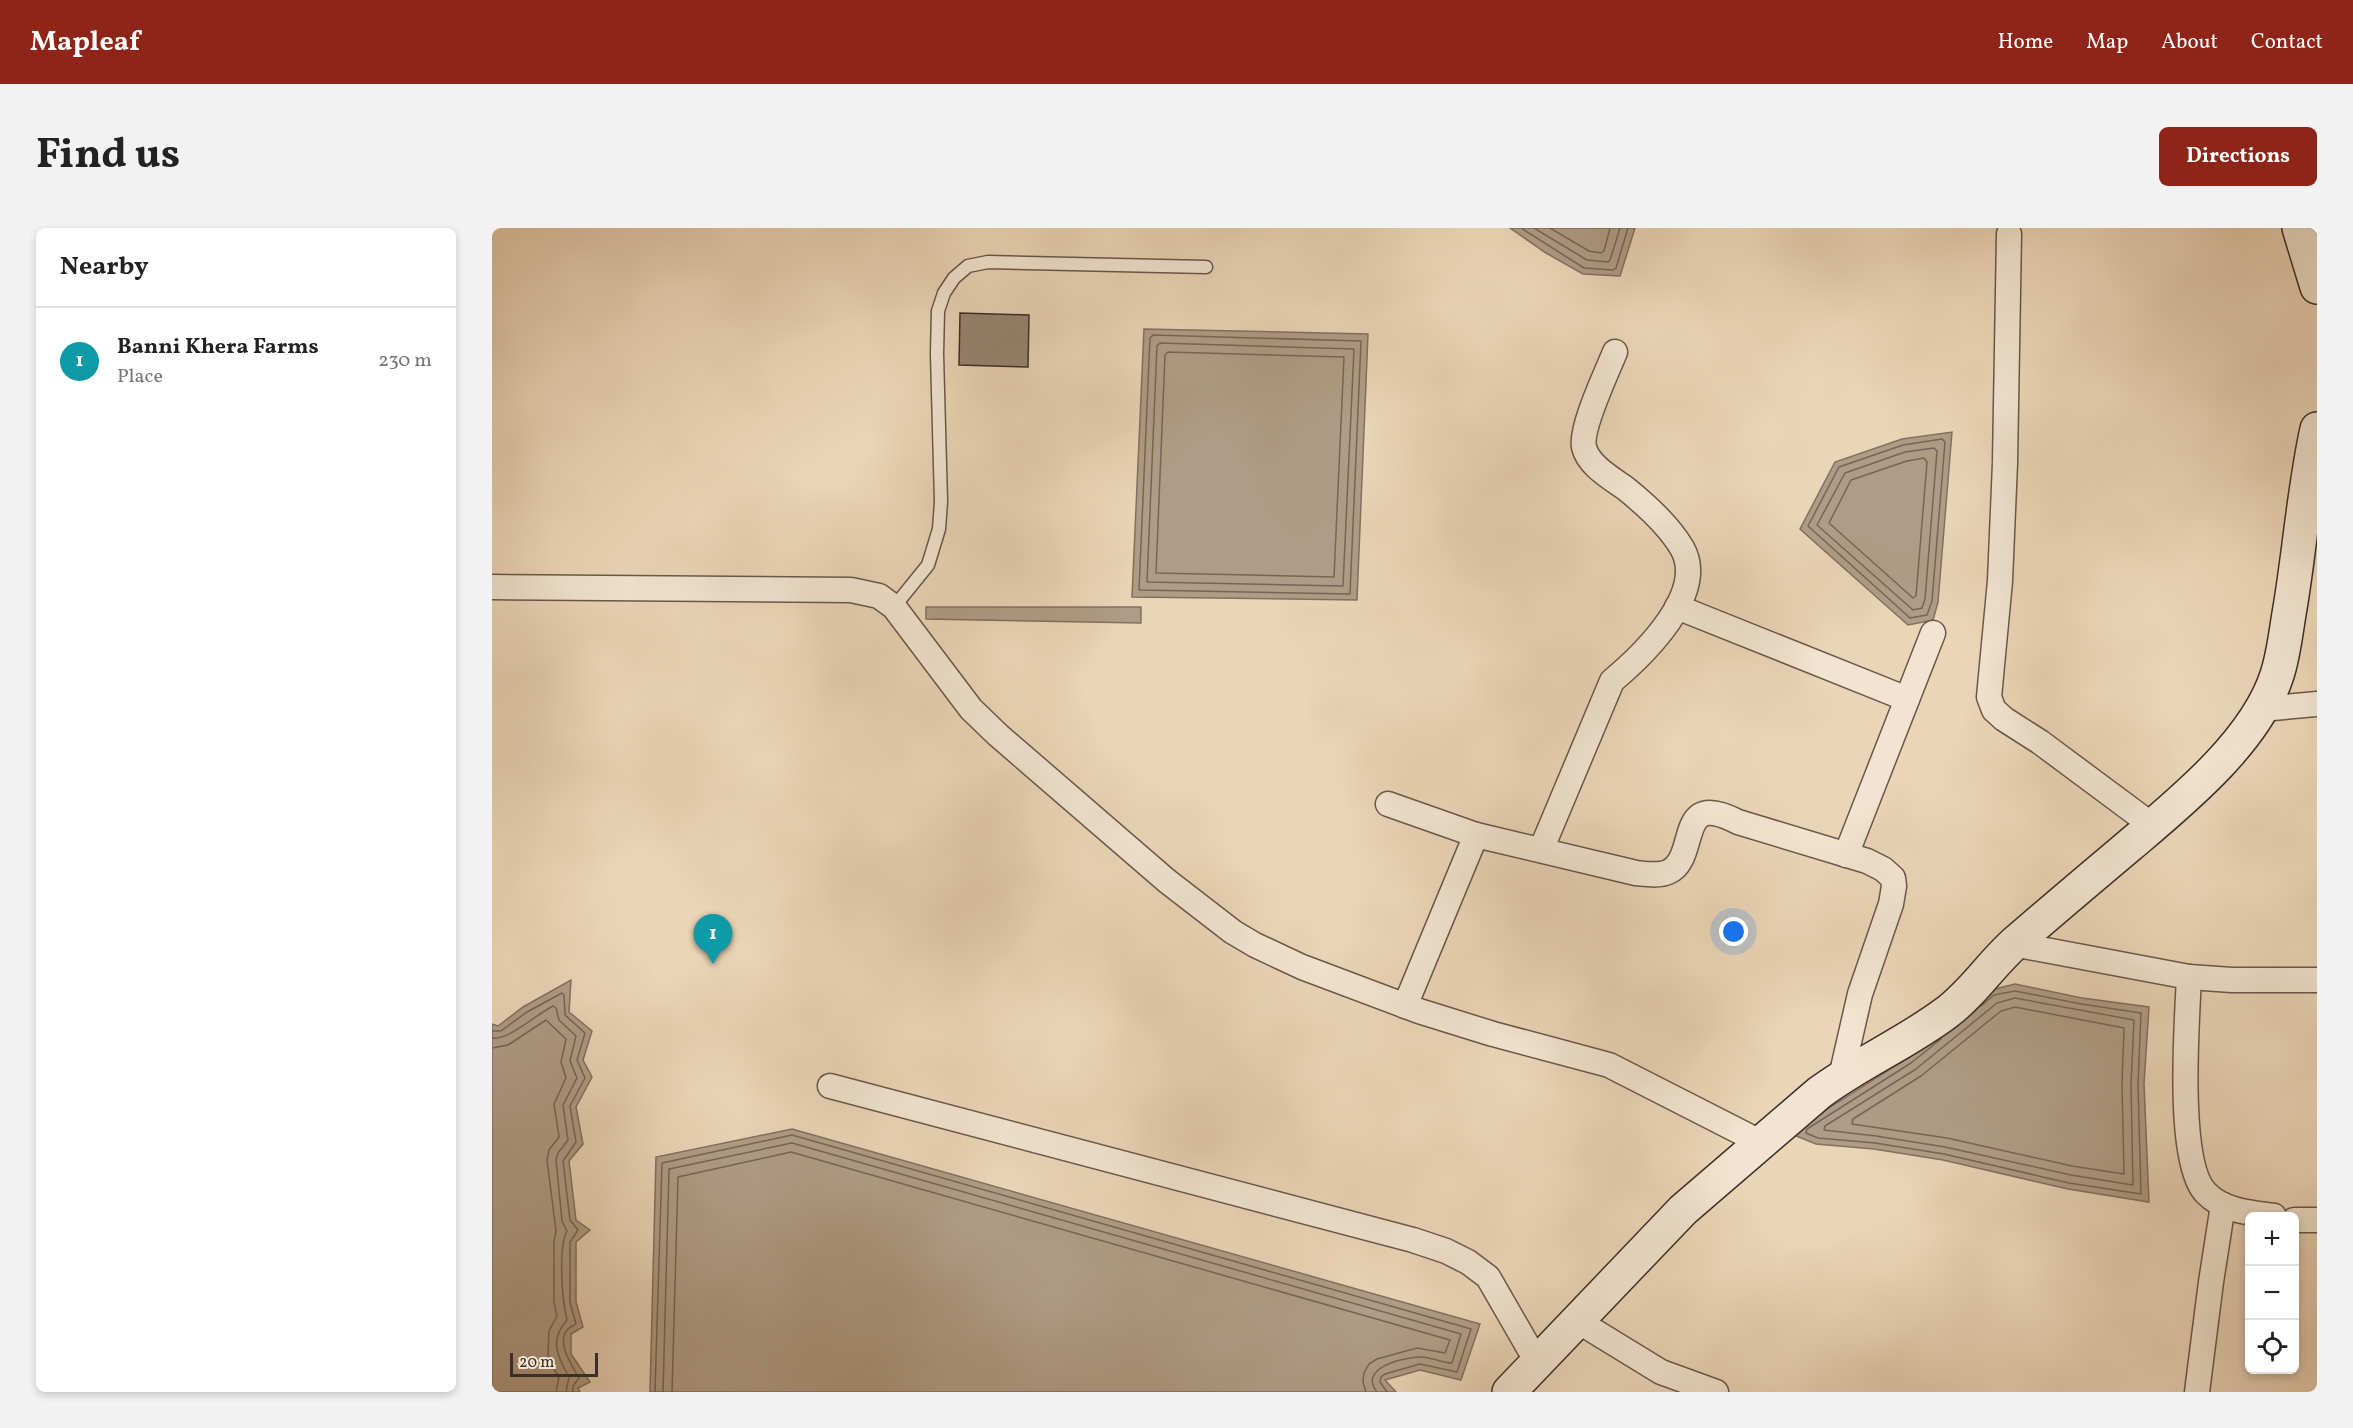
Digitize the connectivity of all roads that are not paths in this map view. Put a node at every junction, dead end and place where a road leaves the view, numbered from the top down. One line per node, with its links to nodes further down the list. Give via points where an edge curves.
1 (2299, 228): 4 (street)
2 (2009, 234): 15 (street, via 2000,581 1989,697 2004,720)
3 (1206, 267): 8 (lane, via 988,262 968,266 954,278 938,311 939,529 928,565)
4 (2317, 287)
5 (1615, 352): 9 (street, via 1583,445 1600,470 1633,495 1683,549 1687,569)
6 (2317, 429): 13 (street, via 2284,642 2277,676)
7 (492, 587): 8 (street, via 851,590 879,596)
8 (894, 607): 22 (street, via 971,709 1176,889 1255,945)
9 (1677, 607): 11 (street); 17 (street, via 1658,637 1612,681)
10 (1933, 633): 11 (street)
11 (1907, 699): 18 (street)
12 (2317, 704): 13 (street)
13 (2261, 709): 15 (street, via 2228,754)
14 (1388, 804): 16 (street)
15 (2153, 826): 19 (street)
16 (1476, 835): 17 (street); 22 (street)
17 (1541, 850): 18 (street, via 1636,873 1667,873 1683,857 1695,819 1706,813 1725,815)
18 (1846, 855): 23 (street, via 1883,869 1893,878 1894,886 1860,994)
19 (2013, 944): 20 (street); 23 (street, via 1947,1012)
20 (2188, 977): 21 (street); 26 (street, via 2188,1145 2195,1175 2205,1193)
21 (2317, 980)
22 (1405, 1006): 25 (street, via 1609,1065)
23 (1841, 1077): 25 (street)
24 (830, 1086): 31 (street, via 1446,1251 1488,1277)
25 (1760, 1142): 30 (street, via 1683,1210)
26 (2223, 1204): 27 (street); 35 (street)
27 (2249, 1212)
28 (2299, 1220): 29 (street)
29 (2317, 1220)
30 (1576, 1320): 31 (street); 32 (street)
31 (1537, 1362): 33 (street)
32 (1658, 1382): 34 (street)
33 (1509, 1392)
34 (1716, 1392)
35 (2197, 1392)

